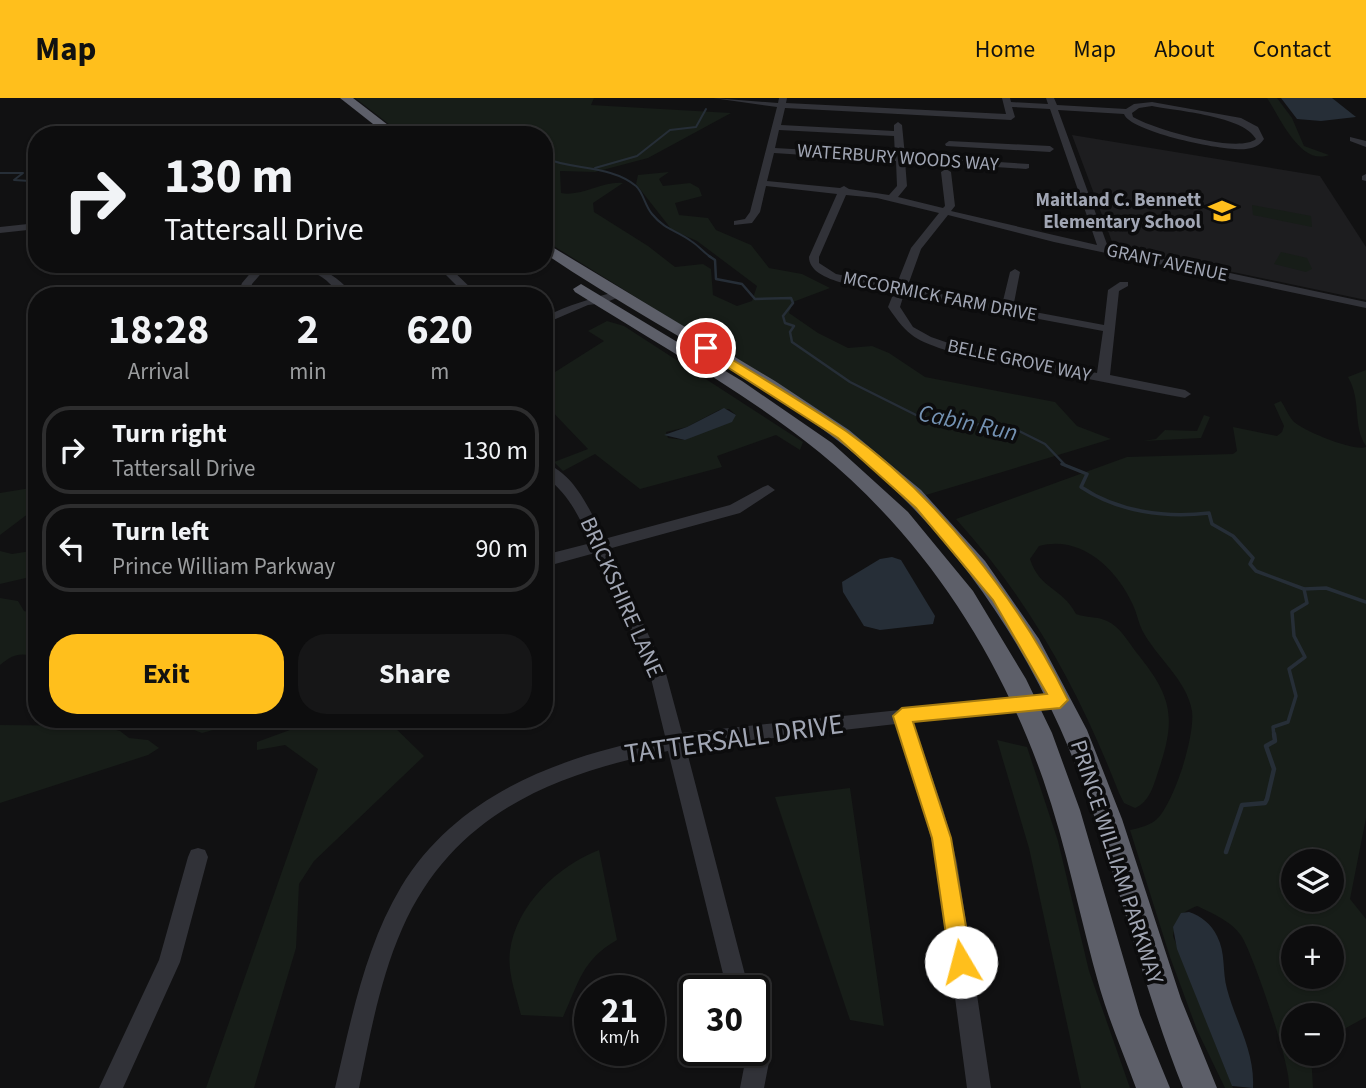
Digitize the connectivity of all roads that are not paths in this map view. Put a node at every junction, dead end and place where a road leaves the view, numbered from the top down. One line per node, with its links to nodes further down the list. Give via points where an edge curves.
1 (717, 98): 2 (street)
2 (782, 101): 6 (street); 10 (street)
3 (1007, 101): 5 (street); 6 (street, via 1012,117 956,110)
4 (341, 102): 8 (highway); 9 (highway)
5 (1051, 102): 7 (street); 31 (street)
6 (897, 112): 11 (street)
7 (1128, 112): 7 (street, via 1137,106 1159,104 1234,119 1252,126 1260,139 1247,146 1219,145 1146,128 1133,122)
8 (364, 126)
9 (380, 126)
10 (776, 127): 11 (street); 18 (street)
11 (899, 134): 19 (street)
12 (1353, 139): 15 (street)
13 (949, 144): 14 (street)
14 (960, 144): 16 (street); 20 (street)
15 (1366, 144)
16 (1021, 148): 17 (street); 21 (street)
17 (1050, 149)
18 (770, 150): 19 (street, WATERBURY WOODS WAY); 24 (street)
19 (900, 158): 20 (street, WATERBURY WOODS WAY); 26 (street, via 902,186)
20 (963, 162): 21 (street, WATERBURY WOODS WAY)
21 (1026, 166): 23 (street)
22 (946, 172): 27 (street)
23 (1030, 180)
24 (762, 183): 25 (street, GRANT AVENUE); 28 (street, via 753,216)
25 (844, 189): 26 (street, GRANT AVENUE); 42 (street, MCCORMICK FARM DRIVE, via 814,264 833,277)
26 (892, 198): 27 (street, GRANT AVENUE)
27 (947, 212): 31 (street, GRANT AVENUE); 42 (street, BELLE GROVE WAY, via 916,248)
28 (738, 223)
29 (28, 227): 30 (street)
30 (0, 230)
31 (1104, 250): 44 (street, GRANT AVENUE)
32 (553, 253): 43 (highway, PRINCE WILLIAM PARKWAY)
33 (553, 269): 43 (highway, PRINCE WILLIAM PARKWAY)
34 (1015, 272): 45 (street)
35 (256, 273): 39 (street)
36 (326, 273): 40 (street)
37 (451, 273): 41 (street)
38 (1124, 284): 48 (street, via 1114,290)
39 (246, 287)
40 (342, 287)
41 (468, 287)
42 (899, 290): 45 (street, MCCORMICK FARM DRIVE); 49 (street, BELLE GROVE WAY, via 896,313 909,329 927,340)
43 (609, 297): 46 (street); 47 (street); 55 (highway, PRINCE WILLIAM PARKWAY, via 814,415 894,477 945,529 999,596); 56 (highway, PRINCE WILLIAM PARKWAY, via 790,422 881,496 931,551 977,614)
44 (1366, 304)
45 (1006, 310): 48 (street, MCCORMICK FARM DRIVE)
46 (553, 317)
47 (553, 327)
48 (1109, 329): 49 (street)
49 (1103, 378): 50 (street, BELLE GROVE WAY)
50 (1185, 394)
51 (553, 474): 53 (street, BRICKSHIRE LANE, via 567,486)
52 (768, 490): 53 (street, via 735,509)
53 (599, 545): 54 (street); 58 (street, BRICKSHIRE LANE, via 657,670)
54 (553, 558)
55 (1060, 700): 56 (street, TATTERSALL DRIVE); 67 (highway, PRINCE WILLIAM PARKWAY, via 1095,781 1159,990)
56 (1025, 703): 57 (street, TATTERSALL DRIVE); 66 (highway, PRINCE WILLIAM PARKWAY, via 1057,780 1125,1018)
57 (902, 716): 58 (street, TATTERSALL DRIVE); 65 (street, via 947,862)
58 (675, 741): 60 (street, BRICKSHIRE LANE); 63 (street, TATTERSALL DRIVE, via 550,775 480,813 446,843 394,923 376,972)
59 (198, 857): 62 (street, via 169,962)
60 (734, 975)
61 (756, 1066): 64 (street)
62 (111, 1088)
63 (347, 1088)
64 (752, 1088)
65 (979, 1088)
66 (1153, 1088)
67 (1200, 1088)

